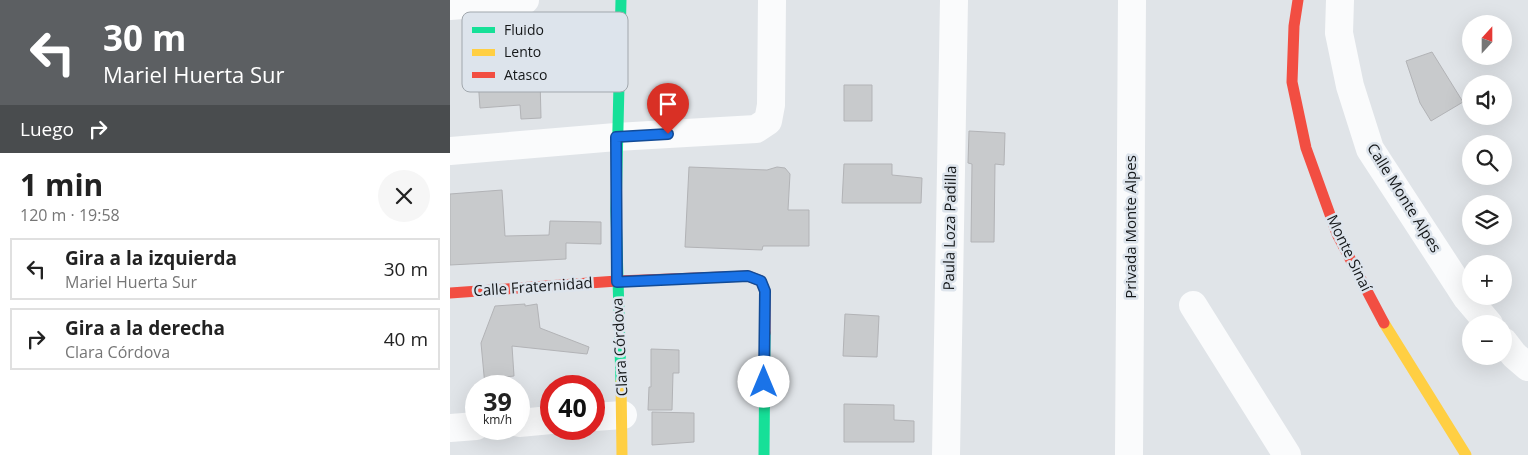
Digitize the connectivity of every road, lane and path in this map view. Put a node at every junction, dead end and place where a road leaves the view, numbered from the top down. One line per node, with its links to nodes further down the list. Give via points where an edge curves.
1 (525, 0): 7 (street)
2 (772, 0): 9 (street, via 768,121 756,128)
3 (954, 0): 23 (street, Paula Loza Padilla)
4 (1132, 0): 24 (street, Privada Monte Alpes)
5 (1298, 0): 26 (street, Monte Sinaí, via 1292,82 1306,148 1337,234 1378,311)
6 (1340, 0): 14 (street, Calle Monte Alpes, via 1338,33 1350,86 1370,149)
7 (450, 6)
8 (618, 92): 9 (street, Clara Córdova)
9 (616, 137): 10 (street); 11 (street, Clara Córdova)
10 (450, 151)
11 (617, 282): 12 (street, Calle Fraternidad); 17 (street, Clara Córdova); 22 (street, Calle Fraternidad, via 748,276 761,281 765,291)
12 (450, 293)
13 (1193, 304): 25 (street)
14 (1481, 315)
15 (1512, 352): 16 (street)
16 (1528, 367)
17 (623, 415): 18 (street); 21 (street, Clara Córdova)
18 (605, 416)
19 (465, 427): 20 (street)
20 (450, 428)
21 (622, 455)
22 (764, 455)
23 (946, 455)
24 (1129, 455)
25 (1287, 455)
26 (1466, 455)

